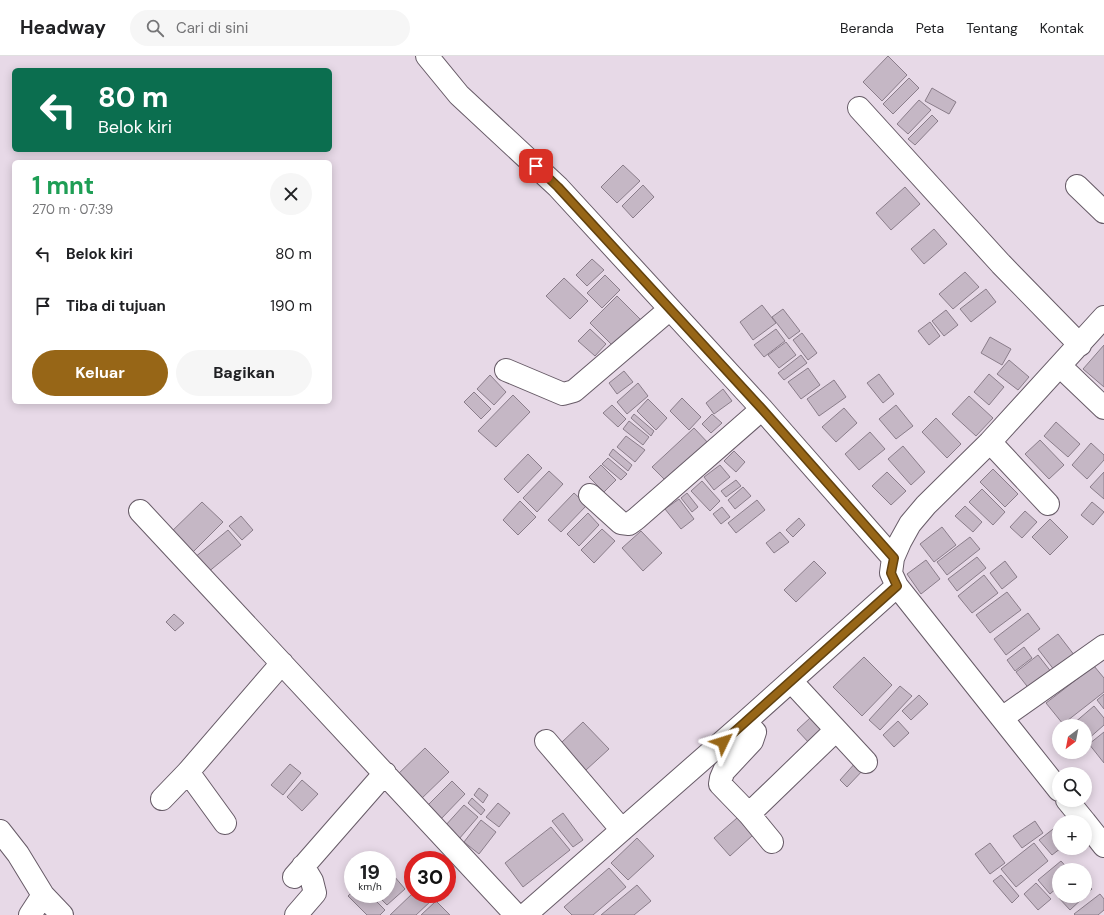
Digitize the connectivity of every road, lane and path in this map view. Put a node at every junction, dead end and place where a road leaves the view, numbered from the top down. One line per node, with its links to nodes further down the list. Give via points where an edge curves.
1 (427, 56): 5 (street, via 459,95 558,187)
2 (859, 108): 7 (street, via 1001,264)
3 (1078, 186): 4 (street)
4 (1104, 212)
5 (670, 309): 9 (street, via 574,391 563,394); 11 (street)
6 (1104, 317): 7 (street)
7 (1080, 345): 8 (street)
8 (1060, 366): 10 (street); 12 (street)
9 (506, 370)
10 (1104, 408)
11 (762, 409): 13 (street, via 629,524 621,523); 16 (street)
12 (990, 442): 14 (street); 16 (street, via 910,524)
13 (590, 495)
14 (1048, 504)
15 (140, 511): 19 (street)
16 (894, 558): 17 (street, via 891,573)
17 (897, 586): 20 (street); 21 (street)
18 (1104, 646): 21 (street)
19 (282, 663): 26 (street); 27 (street)
20 (790, 681): 22 (street); 23 (street)
21 (1002, 718): 28 (street)
22 (745, 722): 31 (street, via 755,732 752,742 724,771 720,784); 34 (street)
23 (836, 730): 25 (street); 31 (street)
24 (546, 741): 34 (street)
25 (866, 762)
26 (188, 772): 29 (street); 33 (street)
27 (385, 773): 42 (street, via 298,871 312,881 315,893); 43 (street)
28 (1052, 781)
29 (162, 799)
30 (1073, 807): 32 (street)
31 (749, 814): 37 (street)
32 (1079, 815)
33 (225, 823)
34 (622, 830): 44 (street)
35 (0, 831): 39 (street, via 18,854)
36 (1092, 831): 38 (street)
37 (772, 842)
38 (1104, 846)
39 (43, 896): 40 (street); 41 (street)
40 (30, 915)
41 (62, 915)
42 (296, 915)
43 (516, 915)
44 (525, 915)

